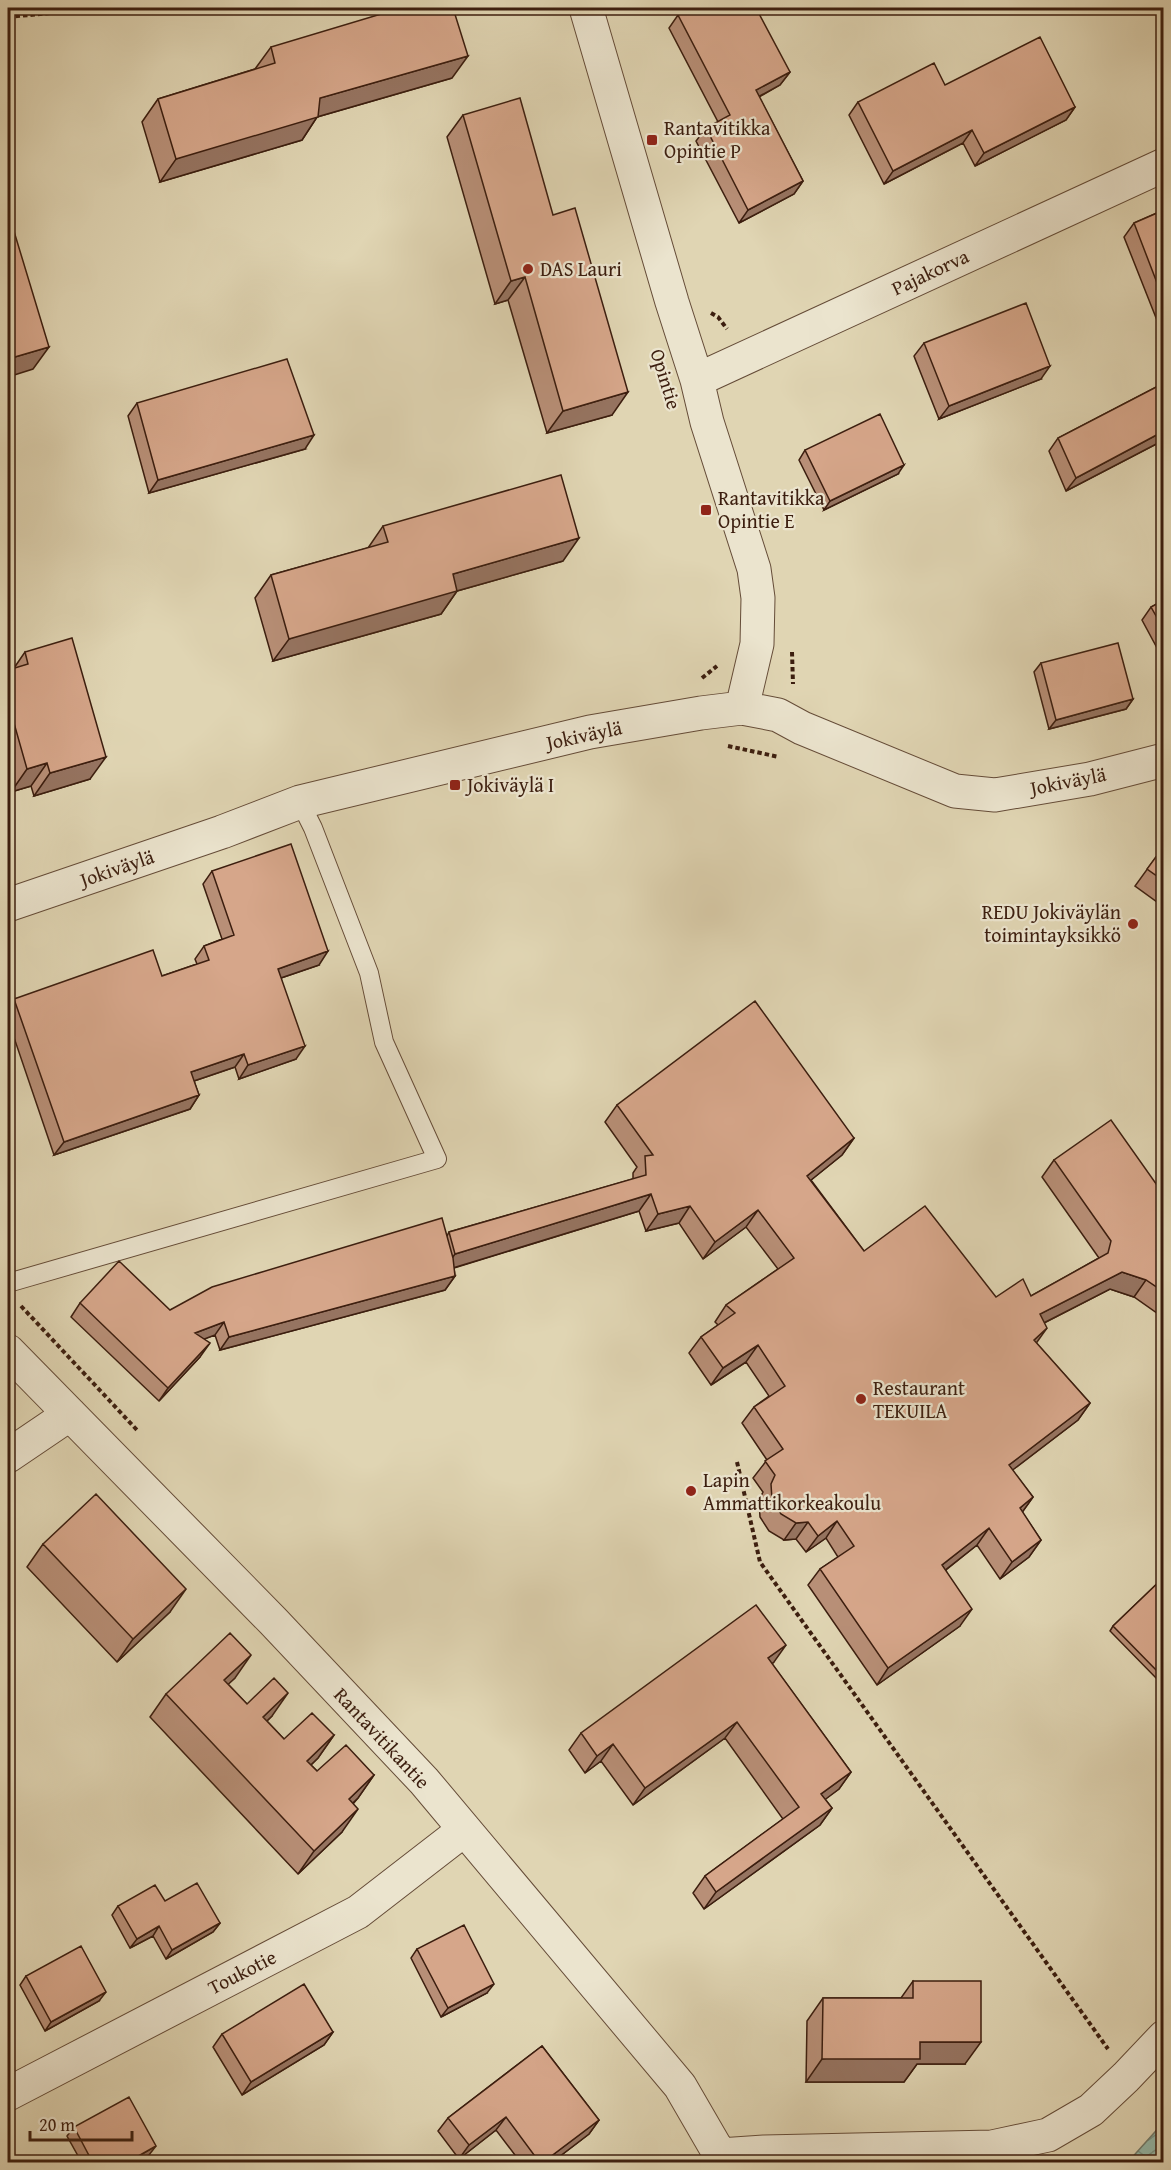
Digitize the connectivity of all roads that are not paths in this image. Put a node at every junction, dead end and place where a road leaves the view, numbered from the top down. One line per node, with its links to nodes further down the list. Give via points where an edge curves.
1 (586, 8): 3 (street, Opintie)
2 (1164, 165): 3 (street, Pajakorva)
3 (697, 380): 4 (street, Opintie, via 754,569 758,598 757,644)
4 (742, 708): 5 (street, Jokiväylä, via 778,715 955,791 995,795 1090,779); 6 (street, Jokiväylä, via 705,727 590,732)
5 (1164, 760)
6 (300, 802): 7 (street, Jokiväylä); 8 (lane, via 369,973 384,1042 437,1159)
7 (8, 905)
8 (8, 1283)
9 (8, 1351): 10 (street, Rantavitikantie)
10 (70, 1414): 11 (street); 12 (street, Rantavitikantie, via 297,1646 424,1781)
11 (8, 1456)
12 (464, 1830): 14 (street, Toukotie, via 358,1912); 15 (street, Rantavitikantie, via 680,2086)
13 (1164, 2037): 15 (street, via 1090,2110 1048,2135 992,2147 764,2152)
14 (8, 2094)
15 (715, 2159)

